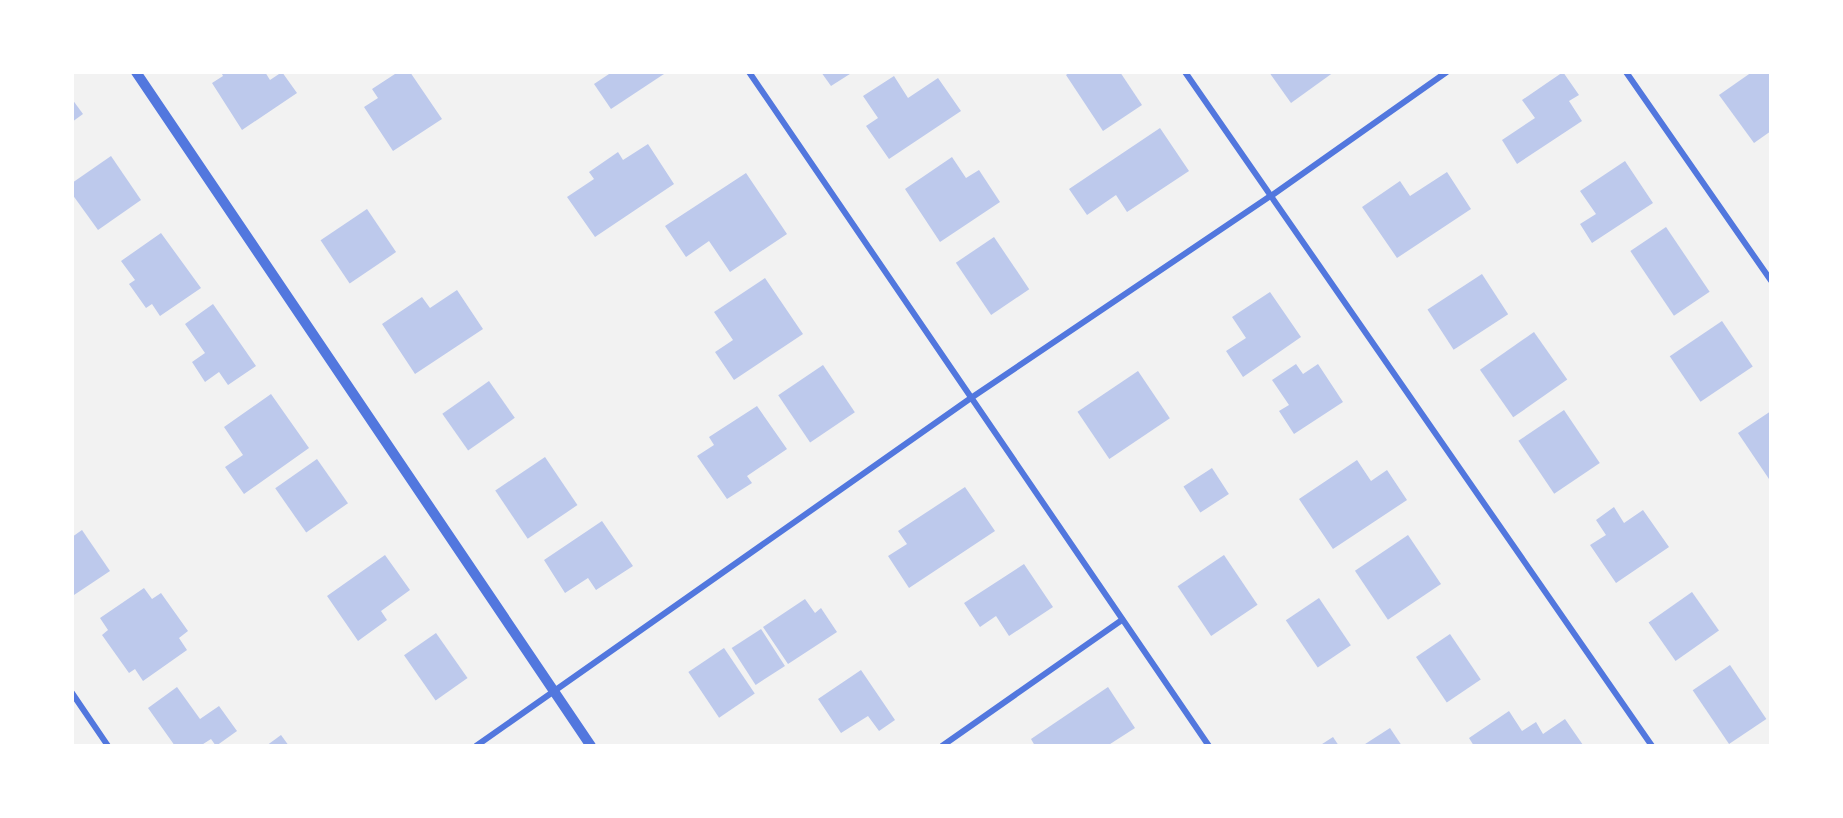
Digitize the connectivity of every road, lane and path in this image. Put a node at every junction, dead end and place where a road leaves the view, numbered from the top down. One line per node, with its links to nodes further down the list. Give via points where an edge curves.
1 (136, 72): 10 (street)
2 (749, 72): 8 (street)
3 (1185, 72): 6 (street)
4 (1447, 72): 6 (street)
5 (1626, 72): 7 (street)
6 (1271, 196): 8 (street); 17 (street)
7 (1771, 280)
8 (971, 398): 9 (street); 10 (street)
9 (1122, 620): 15 (street); 16 (street)
10 (554, 692): 13 (street); 14 (street)
11 (72, 693): 12 (street)
12 (108, 746)
13 (476, 746)
14 (591, 746)
15 (942, 746)
16 (1209, 746)
17 (1652, 746)

